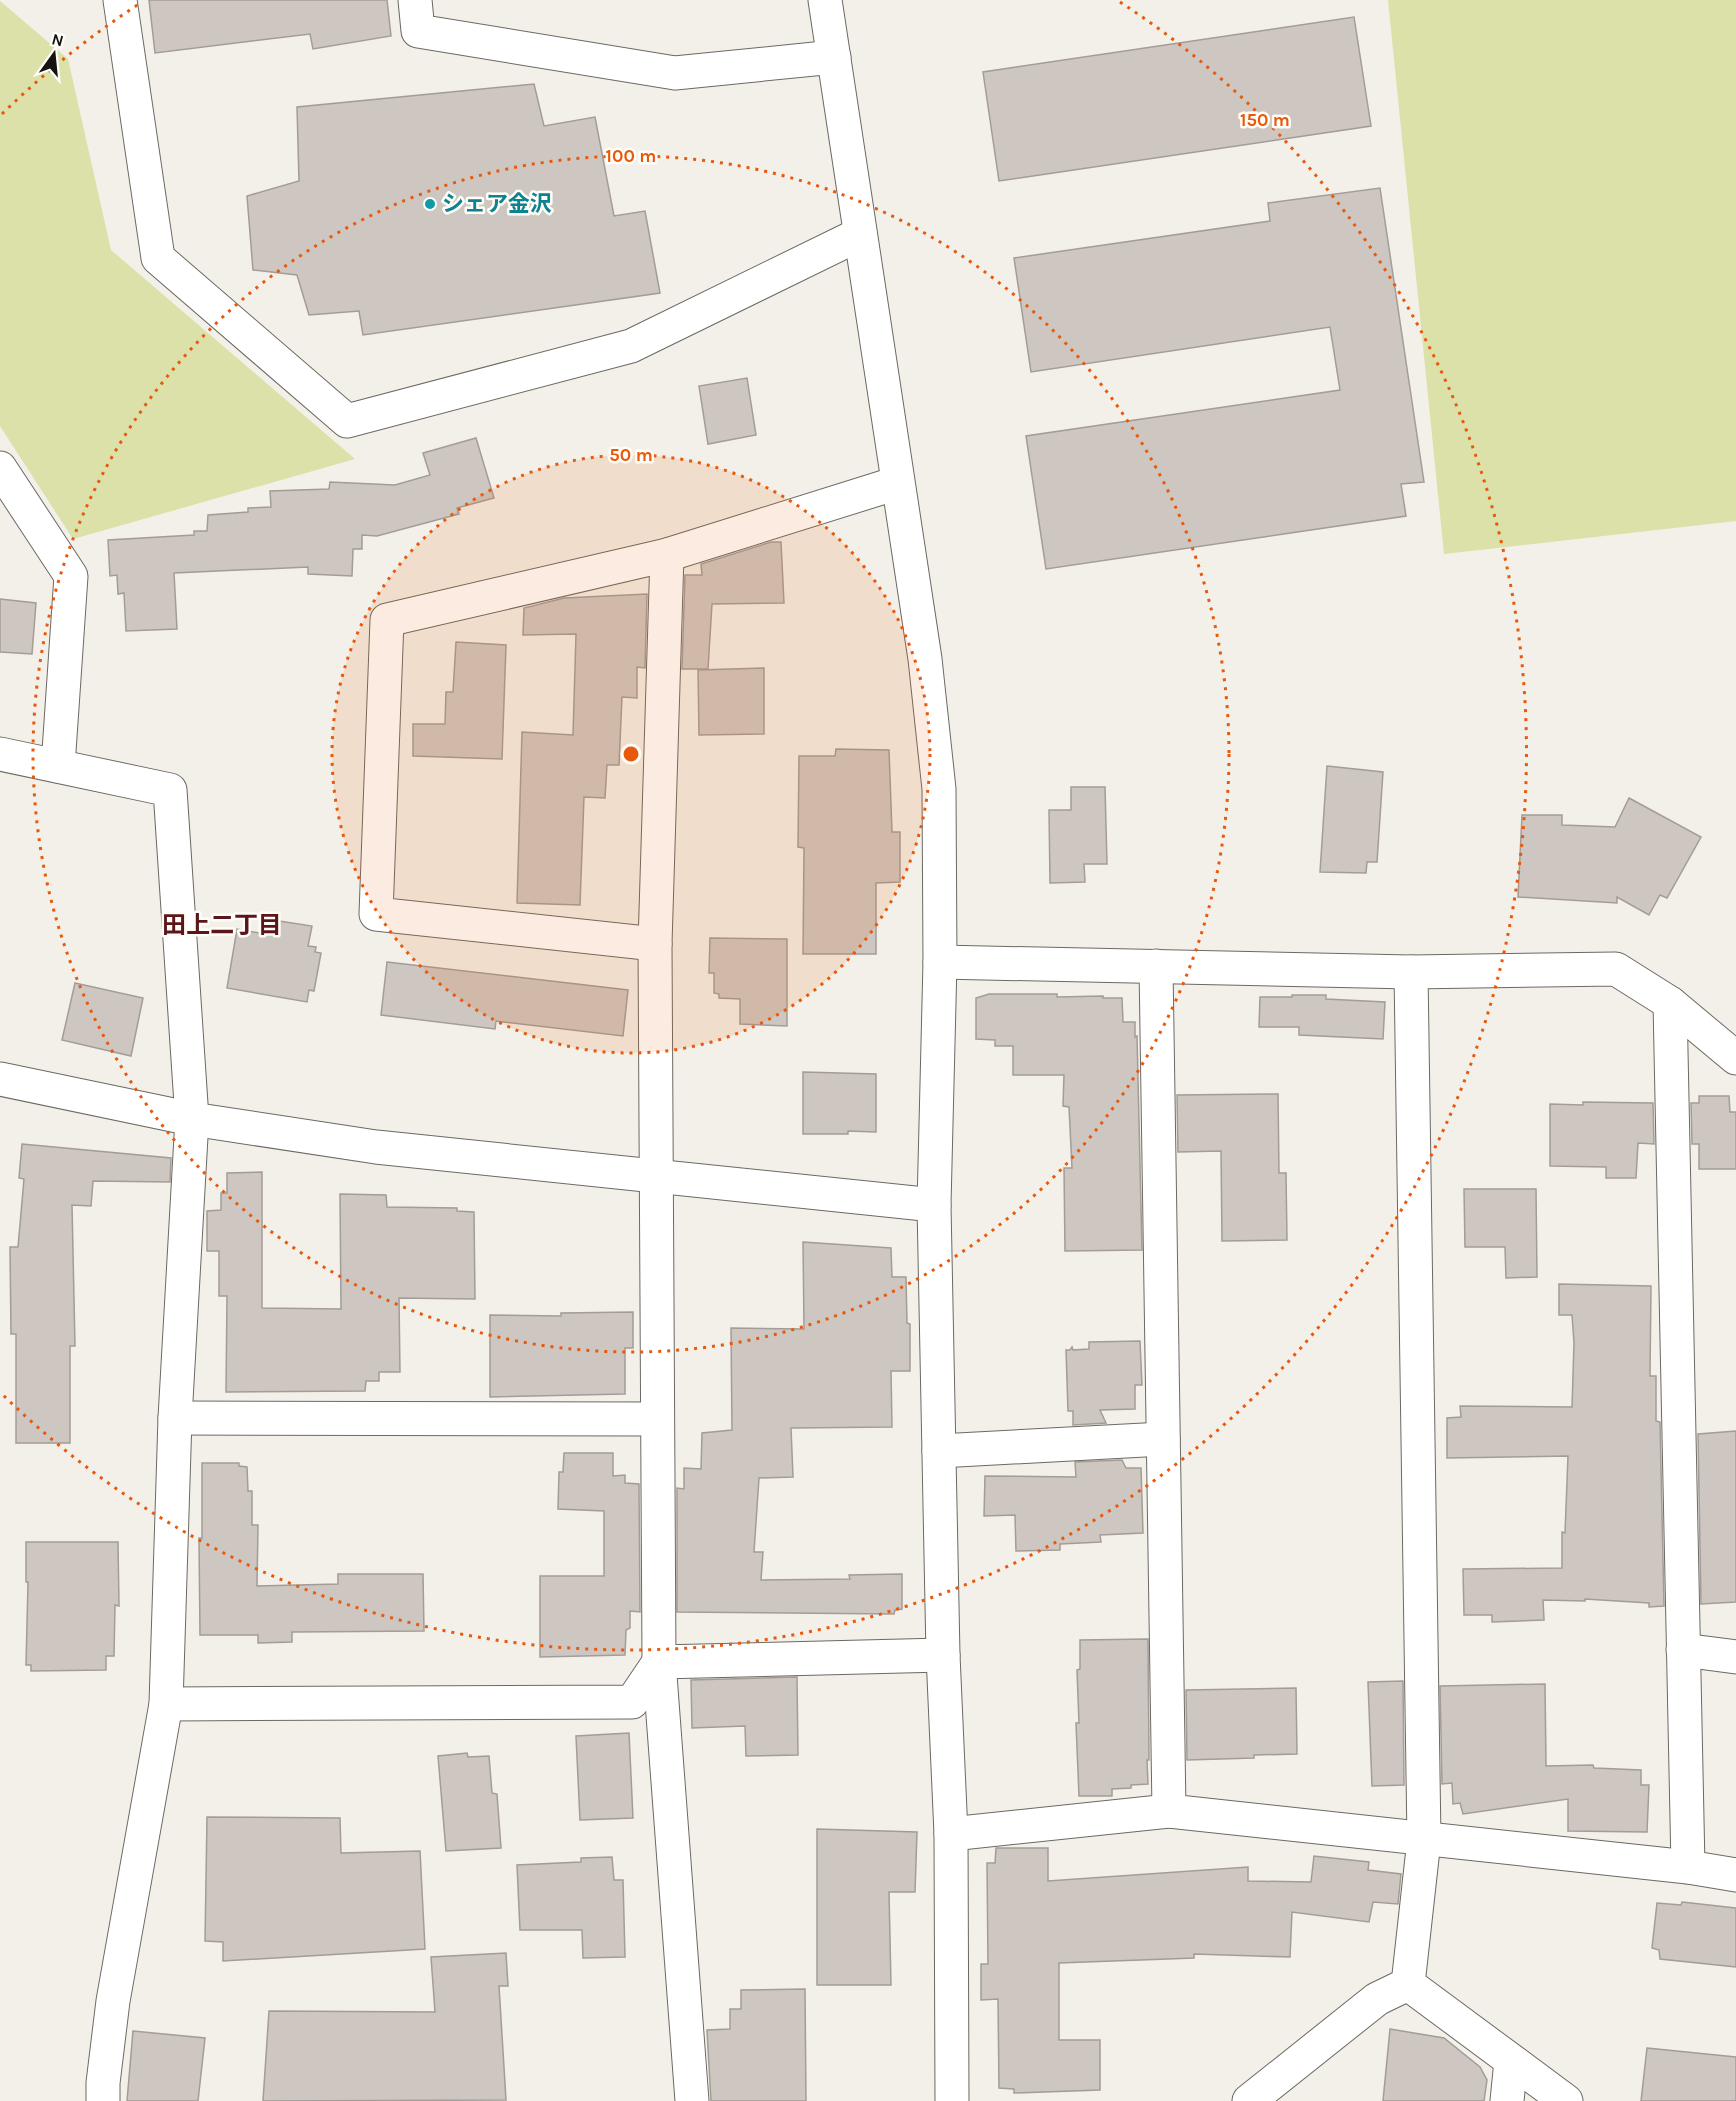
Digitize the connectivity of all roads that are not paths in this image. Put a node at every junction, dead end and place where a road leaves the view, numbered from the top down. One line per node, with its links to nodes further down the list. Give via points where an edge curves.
1 (120, 0): 5 (street, via 158,258 347,421 631,346)
2 (414, 0): 4 (street, via 418,32 675,73)
3 (825, 0): 4 (street)
4 (834, 57): 5 (street)
5 (860, 234): 7 (street)
6 (0, 468): 10 (street, via 71,576)
7 (897, 483): 8 (street); 12 (street, via 925,659 939,789)
8 (667, 555): 11 (street); 11 (street, via 387,620 375,914)
9 (0, 754): 10 (street)
10 (58, 766): 18 (street, via 170,790)
11 (655, 944): 19 (street)
12 (940, 962): 13 (street); 20 (street)
13 (1156, 966): 14 (street); 23 (street)
14 (1411, 972): 15 (street, via 1616,969); 32 (street)
15 (1670, 1002): 16 (street); 25 (street)
16 (1736, 1058)
17 (0, 1079): 18 (street)
18 (192, 1119): 19 (street, via 376,1147); 21 (street)
19 (656, 1177): 20 (street); 22 (street)
20 (934, 1206): 24 (street)
21 (175, 1418): 22 (street); 29 (street)
22 (657, 1419): 28 (street)
23 (1163, 1439): 24 (street); 30 (street)
24 (939, 1451): 26 (street)
25 (1683, 1650): 27 (street); 33 (street)
26 (943, 1655): 28 (street); 31 (street)
27 (1736, 1657)
28 (659, 1662): 29 (street, via 632,1702); 38 (street)
29 (166, 1704): 37 (street, via 113,2001)
30 (1169, 1811): 31 (street); 32 (street)
31 (951, 1834): 39 (street)
32 (1424, 1840): 33 (street); 35 (street)
33 (1688, 1867): 34 (street)
34 (1736, 1875)
35 (1408, 1984): 36 (street); 40 (street, via 1377,1999)
36 (1511, 2061): 41 (street); 42 (street)
37 (104, 2101)
38 (692, 2101)
39 (952, 2101)
40 (1249, 2101)
41 (1507, 2101)
42 (1566, 2101)

